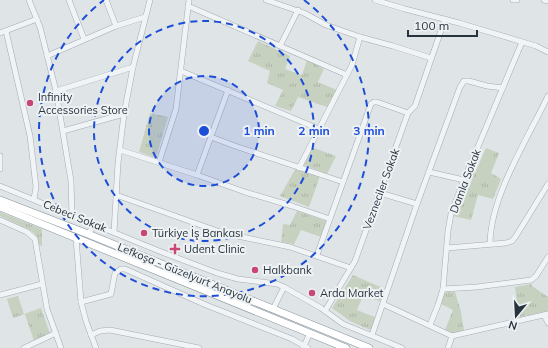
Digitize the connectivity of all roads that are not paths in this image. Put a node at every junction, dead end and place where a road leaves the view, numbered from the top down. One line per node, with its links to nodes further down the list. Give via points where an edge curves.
1 (29, 0): 14 (street)
2 (69, 0): 20 (street)
3 (106, 0): 16 (street)
4 (150, 0): 13 (street)
5 (266, 0): 12 (street)
6 (375, 0): 15 (street)
7 (513, 0): 8 (street)
8 (518, 0)
9 (544, 0): 10 (street)
10 (548, 1)
11 (189, 3): 22 (street); 27 (street)
12 (298, 10): 19 (street, via 326,25); 22 (street)
13 (145, 17): 16 (street); 26 (street)
14 (37, 19): 17 (street); 24 (street)
15 (445, 19): 21 (street); 25 (street, Vezneciler Sokak)
16 (116, 26): 20 (street)
17 (6, 31): 18 (street); 51 (street, via 30,136 36,187)
18 (0, 33)
19 (360, 37): 25 (street); 28 (street, via 354,62)
20 (84, 39): 24 (street)
21 (522, 42): 23 (street); 29 (street, Damla Sokak)
22 (280, 46): 28 (street)
23 (548, 52)
24 (47, 56): 31 (street)
25 (431, 58): 33 (street, Vezneciler Sokak, via 415,106)
26 (133, 67): 31 (street); 34 (street)
27 (181, 71): 30 (street); 40 (street, via 176,109)
28 (347, 75): 35 (street)
29 (502, 88): 43 (street, via 464,81); 45 (street, Damla Sokak)
30 (228, 90): 35 (street); 37 (street)
31 (56, 91): 36 (street)
32 (548, 96): 62 (street, via 505,184 491,224)
33 (408, 113): 46 (street, via 375,102 370,106); 49 (street, Vezneciler Sokak)
34 (124, 114): 36 (street); 38 (street)
35 (319, 129): 41 (street)
36 (63, 131): 55 (street, via 71,181)
37 (211, 137): 41 (street); 44 (street)
38 (120, 150): 40 (street); 50 (street)
39 (0, 156): 42 (street)
40 (159, 162): 44 (street)
41 (300, 168): 46 (street)
42 (0, 169)
43 (429, 172): 45 (street); 53 (street)
44 (197, 175): 56 (street)
45 (464, 180): 63 (street, Damla Sokak, via 450,220)
46 (342, 182): 56 (street)
47 (548, 184): 62 (street, via 514,238 506,243)
48 (0, 186): 51 (street, Cebeci Sokak)
49 (380, 193): 53 (street); 66 (street, Vezneciler Sokak)
50 (116, 195): 59 (street); 64 (street, via 223,233)
51 (34, 199): 55 (street, Cebeci Sokak)
52 (0, 200): 60 (highway, Lefkoşa - Güzelyurt Anayolu)
53 (417, 204): 72 (street)
54 (0, 207): 61 (highway, Lefkoşa - Güzelyurt Anayolu)
55 (72, 215): 58 (street, Cebeci Sokak)
56 (330, 219): 64 (street)
57 (0, 220): 67 (street, via 27,232 35,239)
58 (95, 224): 59 (street, Cebeci Sokak); 60 (street)
59 (114, 232): 68 (street, Cebeci Sokak, via 217,273)
60 (88, 234): 73 (highway, Lefkoşa - Güzelyurt Anayolu)
61 (76, 238): 71 (street); 79 (highway, Lefkoşa - Güzelyurt Anayolu)
62 (490, 243): 63 (street)
63 (447, 248): 69 (street, Damla Sokak)
64 (317, 255): 66 (street)
65 (548, 257): 69 (street, via 531,280)
66 (351, 268): 74 (street, Vezneciler Sokak)
67 (42, 284): 70 (street); 78 (street, via 47,309)
68 (284, 287): 73 (street); 74 (street, Cebeci Sokak)
69 (442, 289): 77 (street, Damla Sokak)
70 (0, 296)
71 (82, 302): 80 (street); 83 (street, via 111,294 115,274 118,270 125,269 292,339)
72 (383, 304): 77 (street); 81 (street)
73 (273, 309): 89 (highway, Lefkoşa - Güzelyurt Anayolu)
74 (325, 311): 81 (street, Cebeci Sokak, via 343,324)
75 (546, 315): 76 (street); 82 (street)
76 (548, 323)
77 (430, 325): 82 (street)
78 (56, 333): 84 (street); 85 (street)
79 (310, 333): 83 (street); 88 (highway, Lefkoşa - Güzelyurt Anayolu)
80 (91, 335): 86 (street); 87 (street, via 110,330)
81 (372, 335): 90 (street, Cebeci Sokak)
82 (452, 336): 91 (street)
83 (305, 347)
84 (24, 348)
85 (61, 348)
86 (96, 348)
87 (199, 348)
88 (346, 348)
89 (369, 348)
90 (402, 348)
91 (448, 348)

